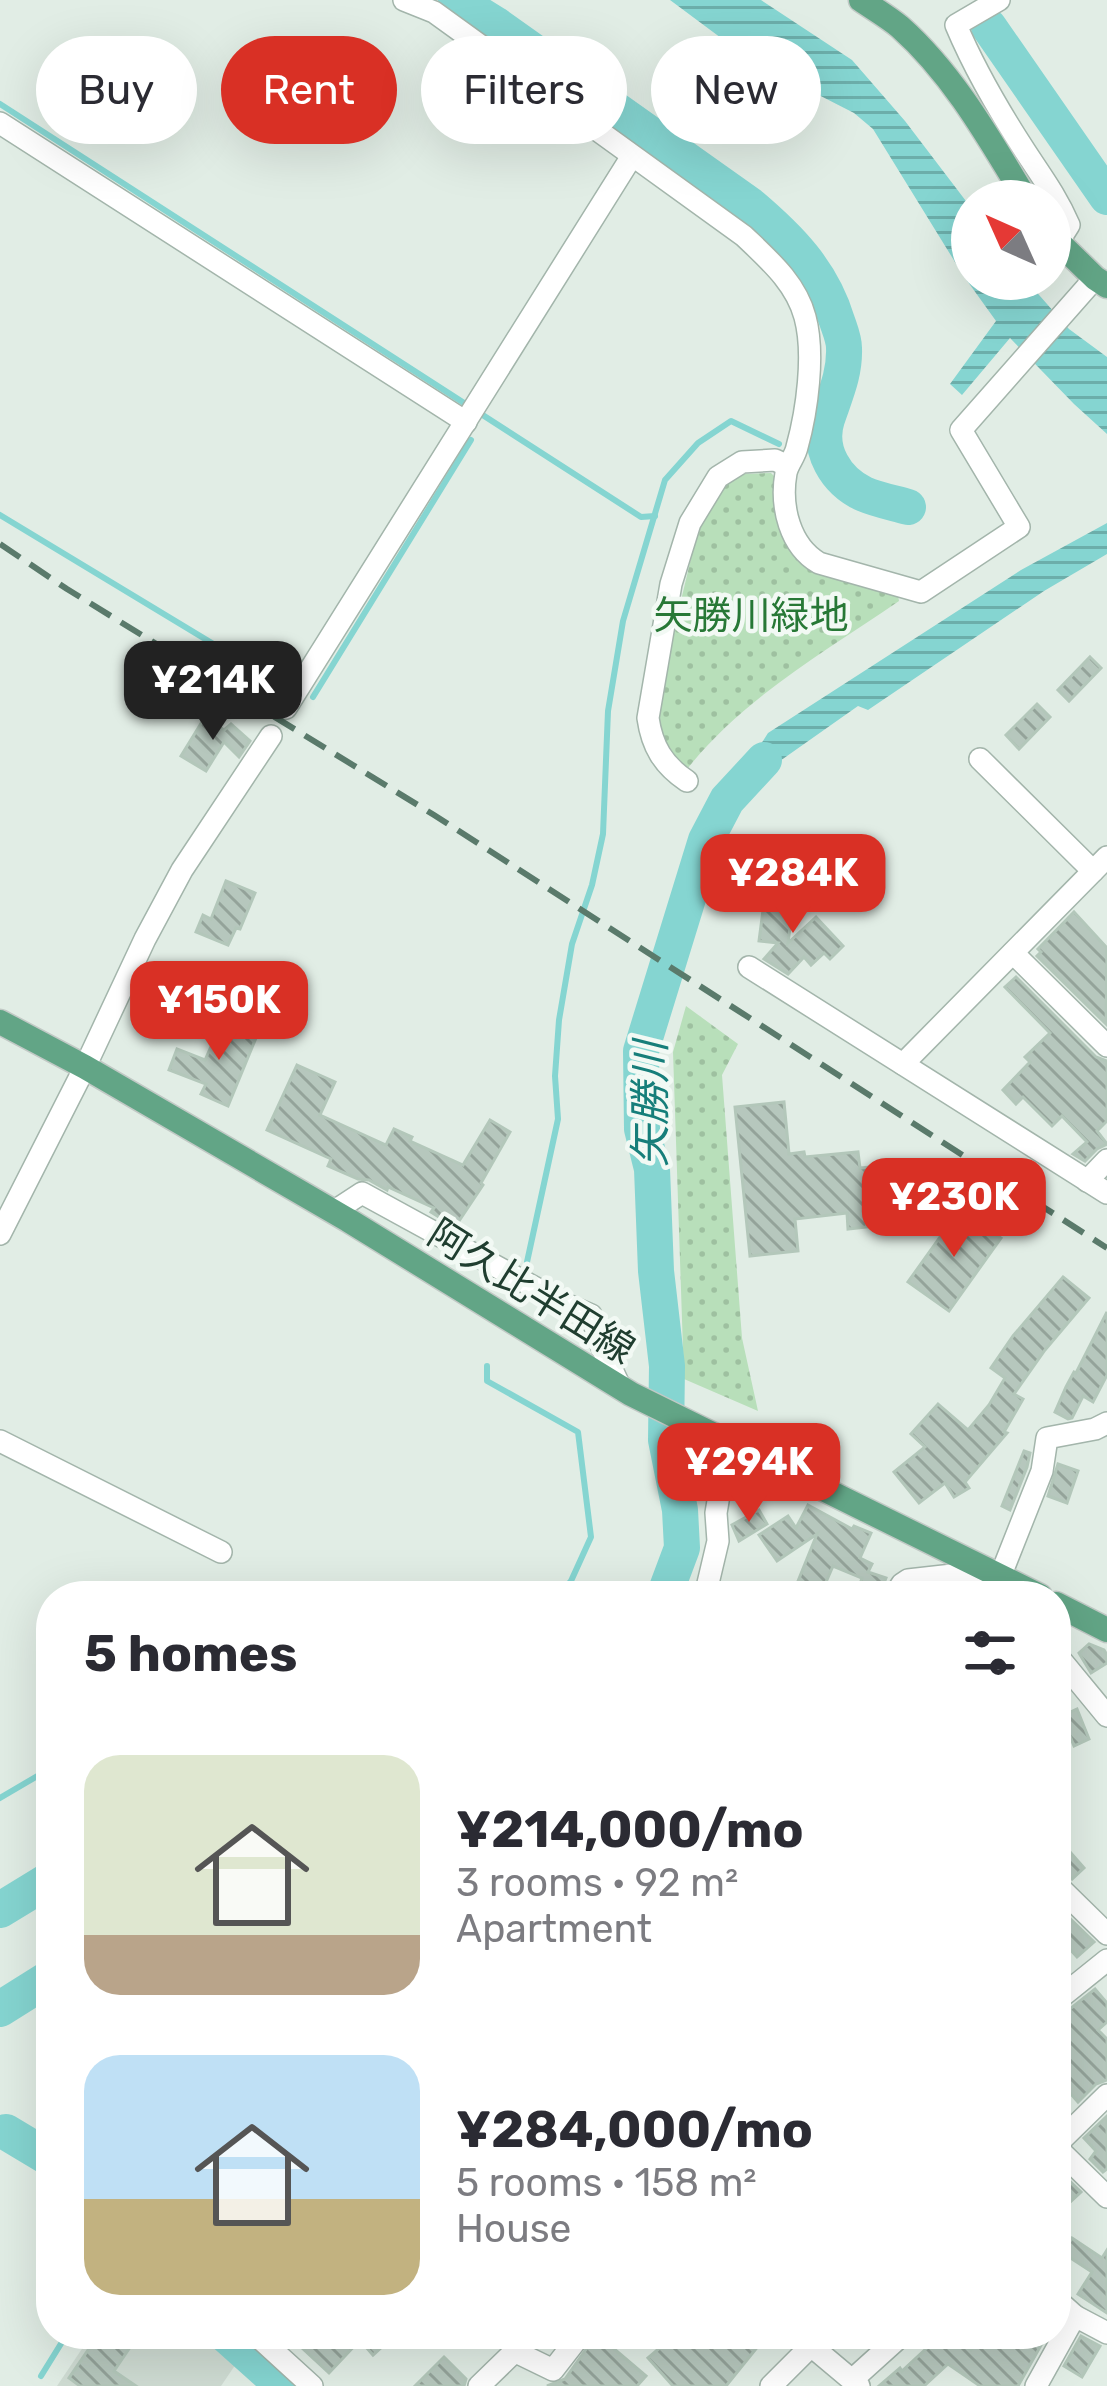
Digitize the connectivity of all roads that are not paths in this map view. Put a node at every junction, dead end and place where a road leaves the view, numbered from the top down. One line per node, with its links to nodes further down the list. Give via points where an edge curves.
1 (404, 0): 5 (street, via 434,12)
2 (861, 0): 6 (main road, via 941,70)
3 (999, 0): 7 (street, via 956,25)
4 (0, 123): 10 (street)
5 (632, 156): 10 (street); 11 (street, via 784,274 805,316 811,359)
6 (1014, 180)
7 (1045, 180)
8 (1071, 255): 9 (main road)
9 (1101, 282): 11 (street, via 961,430 1018,527 921,592 805,555 786,513)
10 (466, 422): 12 (street)
11 (788, 466): 15 (street, via 742,462 718,477 690,523 648,718 660,757)
12 (286, 708)
13 (271, 736): 23 (street, via 182,870)
14 (980, 759): 16 (street)
15 (687, 781)
16 (1096, 868): 17 (street); 18 (street)
17 (1107, 894)
18 (1013, 953): 21 (street); 22 (street)
19 (749, 967): 22 (street)
20 (0, 1022): 23 (main road, 阿久比半田線)
21 (1107, 1046)
22 (903, 1064): 25 (street)
23 (85, 1067): 27 (main road, 阿久比半田線); 28 (street)
24 (1107, 1160): 25 (street)
25 (1087, 1181): 26 (street)
26 (1107, 1193)
27 (334, 1212): 29 (main road, 阿久比半田線); 29 (street, via 362,1193 591,1315)
28 (0, 1234)
29 (626, 1390): 32 (main road, 阿久比半田線)
30 (1107, 1423): 36 (street, via 1047,1438)
31 (0, 1441): 33 (street)
32 (734, 1445): 34 (street); 36 (main road, 阿久比半田線)
33 (221, 1552)
34 (709, 1581)
35 (907, 1581): 36 (street)
36 (1005, 1581)
37 (1071, 1612): 38 (main road)
38 (1107, 1630)
39 (1071, 1672): 40 (street)
40 (1107, 1716)
41 (1071, 1899): 42 (street)
42 (1107, 1934)
43 (1103, 1971): 44 (street)
44 (1071, 1991)
45 (1107, 2095): 46 (street)
46 (1071, 2131)
47 (1071, 2161): 48 (street)
48 (1107, 2197)
49 (1071, 2312): 50 (street)
50 (1075, 2316): 51 (street); 52 (street)
51 (1071, 2323)
52 (1107, 2333)
53 (272, 2349): 62 (street)
54 (512, 2349): 63 (street)
55 (520, 2349): 56 (street, via 553,2370)
56 (569, 2349)
57 (798, 2349): 64 (street)
58 (815, 2349): 61 (street)
59 (888, 2349): 61 (street)
60 (1057, 2349): 65 (street)
61 (855, 2383)
62 (313, 2386)
63 (479, 2386)
64 (771, 2386)
65 (1036, 2386)

